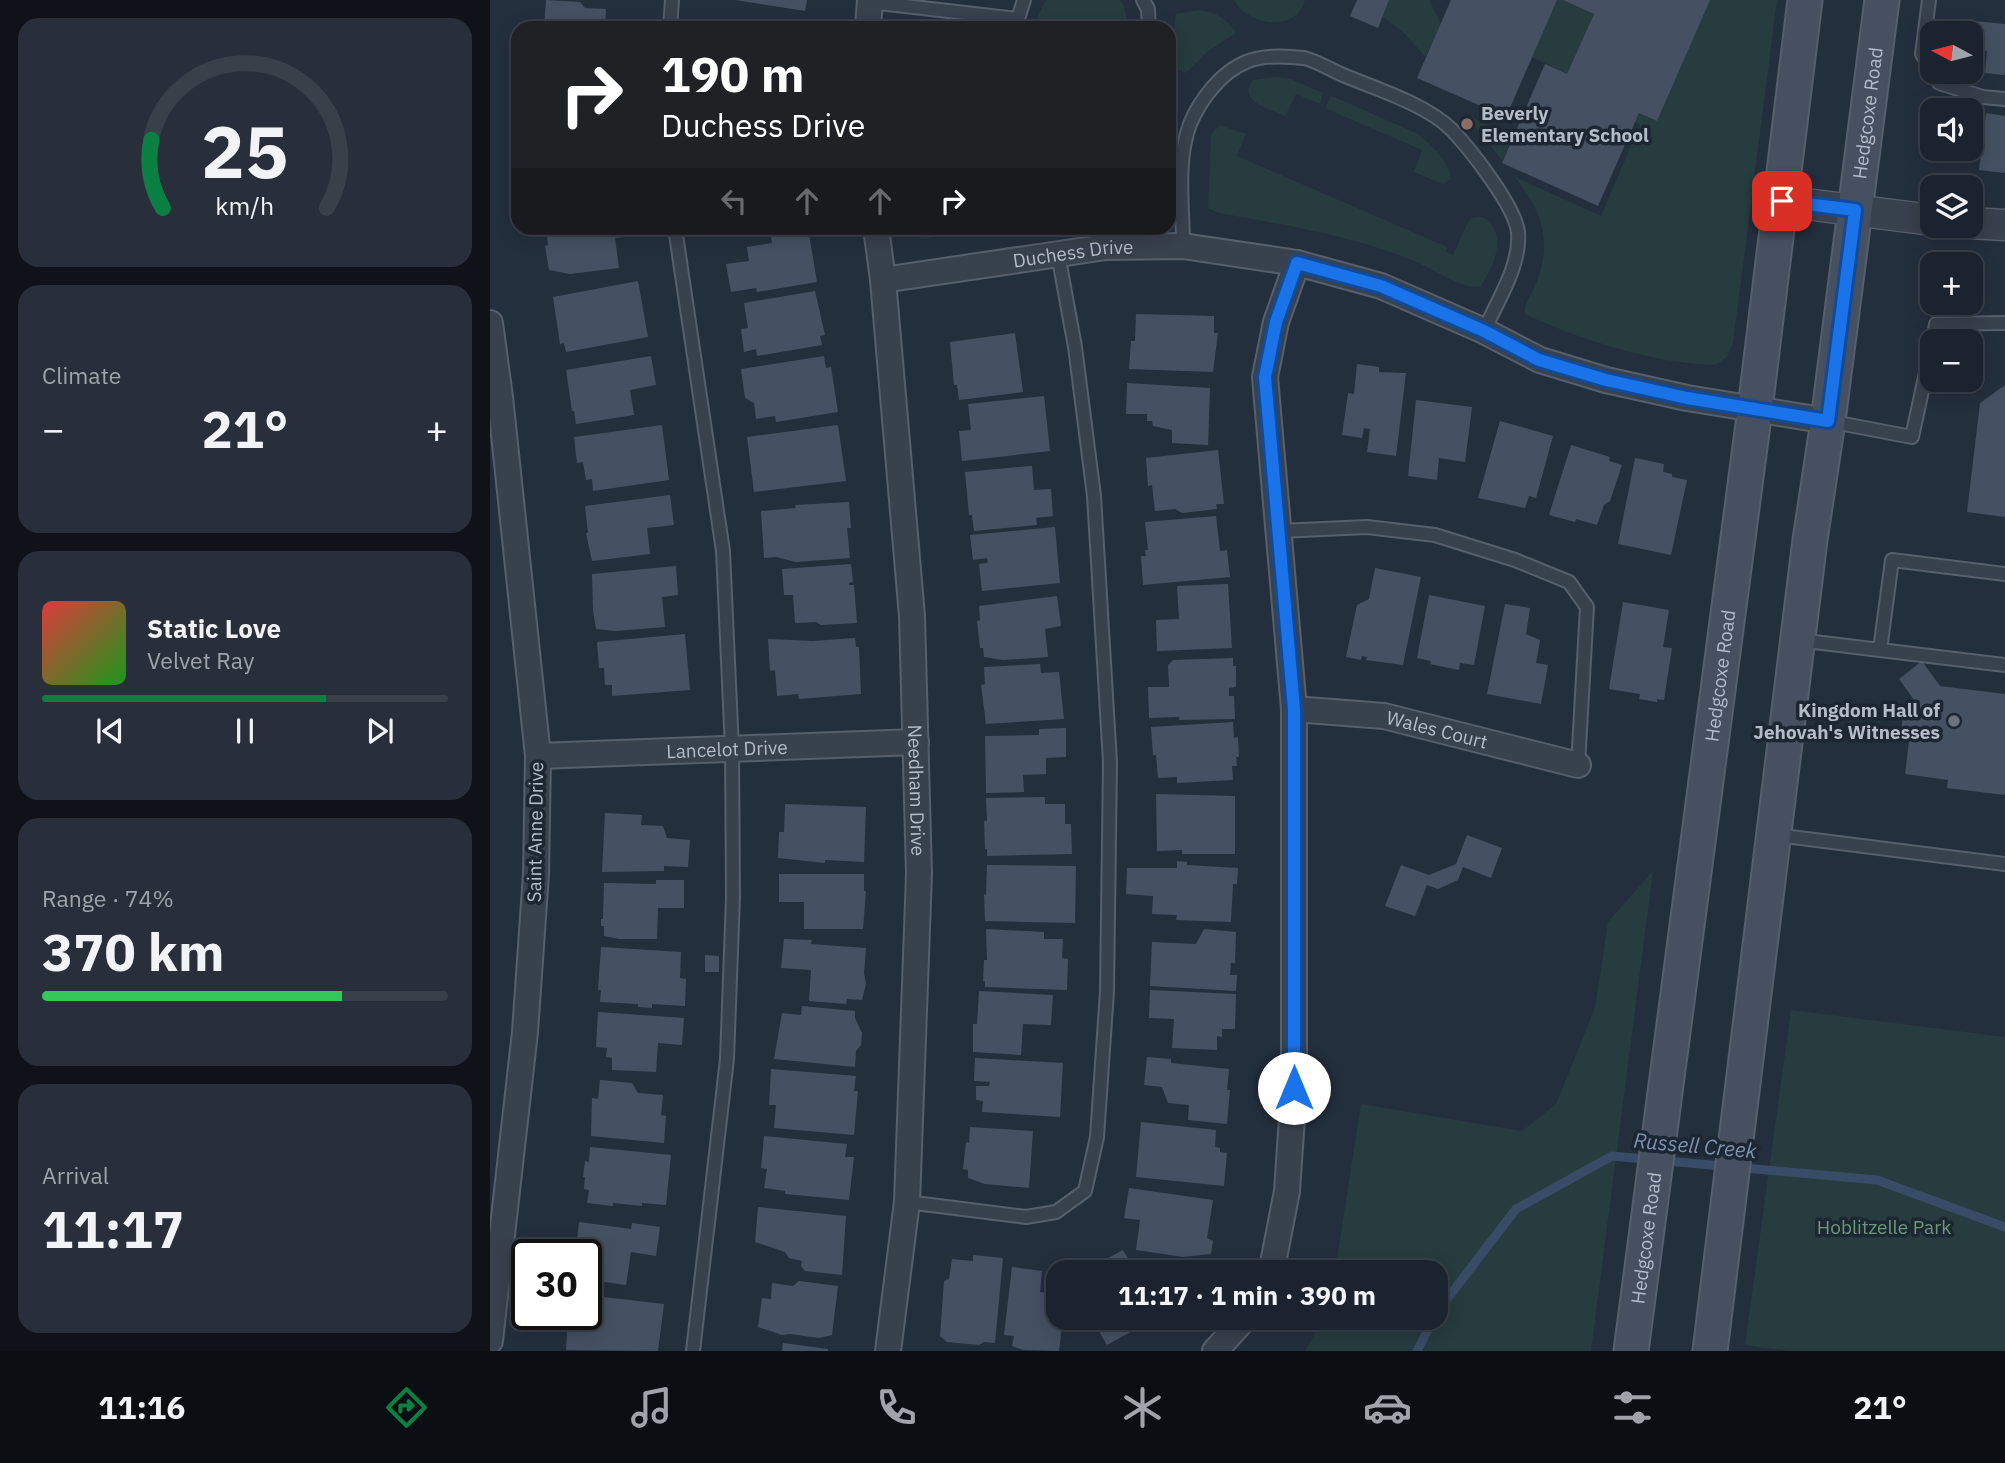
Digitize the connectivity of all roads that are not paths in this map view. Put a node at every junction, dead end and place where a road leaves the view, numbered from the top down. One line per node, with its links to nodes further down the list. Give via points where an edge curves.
1 (672, 0): 8 (lane)
2 (1024, 0): 11 (lane)
3 (1143, 0): 12 (lane)
4 (1805, 0): 16 (main road, Hedgcoxe Road)
5 (1882, 0): 17 (main road, Hedgcoxe Road)
6 (1929, 0): 13 (lane)
7 (870, 1): 9 (street); 10 (lane)
8 (670, 21)
9 (869, 21)
10 (999, 21)
11 (1019, 21)
12 (1149, 21)
13 (1926, 21)
14 (1942, 84): 15 (lane)
15 (2005, 99)
16 (1782, 201): 17 (street); 32 (main road, Hedgcoxe Road)
17 (1855, 210): 18 (street); 33 (main road, Hedgcoxe Road)
18 (1920, 218)
19 (1983, 224): 20 (street)
20 (2005, 225)
21 (676, 235): 41 (lane, via 723,551)
22 (877, 235): 26 (street, Needham Drive)
23 (1183, 246): 24 (street, Duchess Drive, via 1106,247); 25 (street, Duchess Drive); 30 (lane, via 1183,153 1191,124 1207,94 1246,62 1306,59 1423,110 1451,129 1495,186 1518,231 1516,261)
24 (1058, 254): 26 (street, Duchess Drive); 46 (lane, via 1094,496 1110,762 1107,991 1097,1137 1085,1191 1056,1212 1026,1217)
25 (1297, 263): 30 (street, Duchess Drive, via 1381,286); 34 (street, via 1276,322 1265,377)
26 (883, 280): 40 (street, Needham Drive, via 912,616)
27 (490, 323): 42 (street, Saint Anne Drive)
28 (2005, 323): 29 (lane, via 1936,324)
29 (1935, 329)
30 (1484, 331): 32 (street, Duchess Drive, via 1539,360 1606,380)
31 (1922, 392): 33 (lane, via 1912,437)
32 (1755, 409): 33 (street, Duchess Drive); 53 (main road, Hedgcoxe Road)
33 (1828, 421): 36 (main road, Hedgcoxe Road)
34 (1279, 531): 39 (street); 43 (lane, via 1367,527 1435,535 1569,582 1587,607)
35 (2005, 574): 37 (lane, via 1892,560)
36 (1798, 640): 37 (lane); 44 (main road, Hedgcoxe Road)
37 (1880, 650): 38 (lane)
38 (2005, 665)
39 (1294, 709): 43 (street, Wales Court, via 1384,716); 47 (street, via 1294,1088 1287,1191)
40 (916, 742): 41 (street, Lancelot Drive); 46 (street, Needham Drive, via 919,874)
41 (732, 749): 42 (street, Lancelot Drive); 50 (lane, via 727,1059)
42 (538, 756): 49 (street, Saint Anne Drive, via 536,874 525,1032)
43 (1578, 765)
44 (1774, 834): 45 (lane); 54 (main road, Hedgcoxe Road)
45 (2005, 864)
46 (907, 1202): 51 (street, Needham Drive)
47 (1274, 1260)
48 (1234, 1330): 52 (street)
49 (490, 1341)
50 (693, 1351)
51 (888, 1351)
52 (1216, 1351)
53 (1630, 1351)
54 (1710, 1351)

